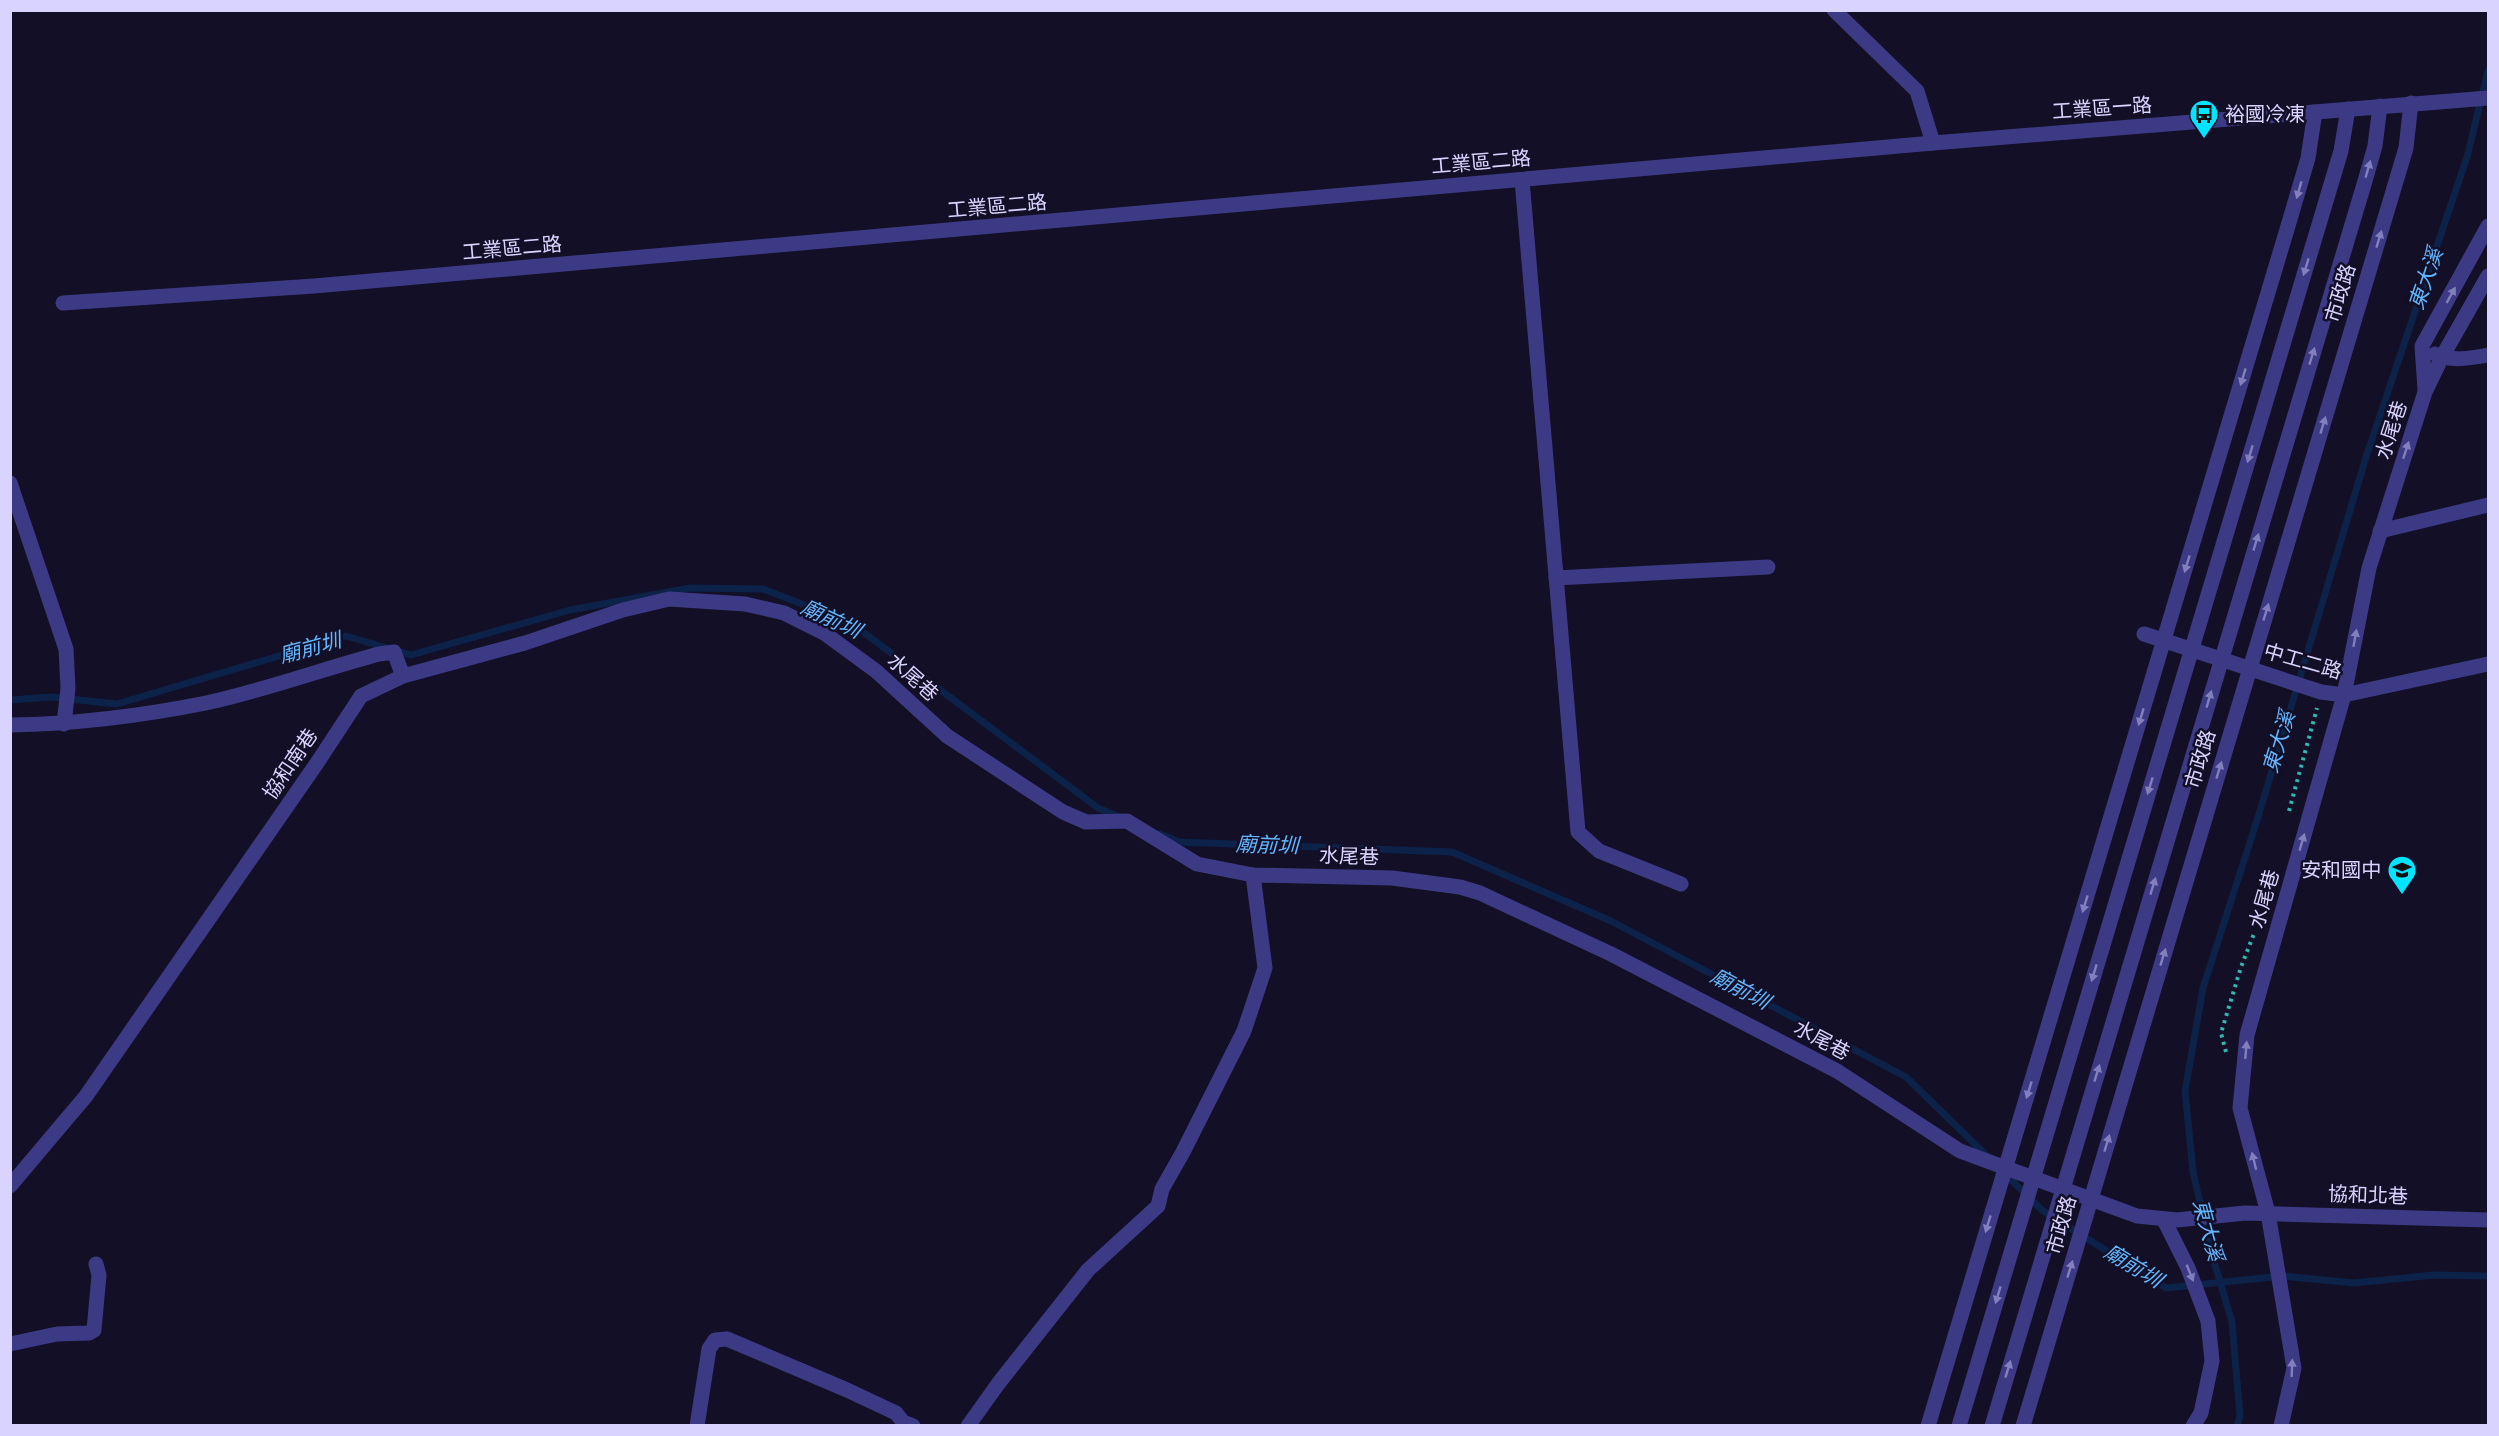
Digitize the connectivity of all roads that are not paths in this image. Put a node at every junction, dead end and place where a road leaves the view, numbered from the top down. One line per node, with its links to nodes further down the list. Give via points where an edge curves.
1 (1834, 10): 7 (street, via 1917,91)
2 (2488, 98): 3 (street, 工業區一路)
3 (2411, 103): 4 (street, 工業區一路); 26 (street, 市政路, one-way to 3, via 2406,148)
4 (2380, 106): 5 (street, 工業區一路); 24 (street, 市政路, one-way to 4, via 2371,158)
5 (2348, 109): 6 (street, 工業區一路); 23 (street, 市政路, one-way to 23, via 2341,151)
6 (2315, 112): 7 (street, 工業區一路); 22 (street, one-way to 22, via 2295,204)
7 (1933, 143): 8 (street, 工業區二路)
8 (1522, 180): 11 (street, 工業區二路, via 314,286); 20 (street)
9 (2488, 225): 12 (street, one-way to 9)
10 (2488, 276): 14 (street, 水尾巷)
11 (63, 303)
12 (2422, 346): 14 (street); 15 (street, 水尾巷)
13 (2488, 355): 14 (street)
14 (2442, 357): 15 (street, 水尾巷)
15 (2425, 392): 18 (street, 水尾巷, one-way to 15)
16 (10, 483): 29 (street, via 66,650 68,688)
17 (2488, 505): 18 (street)
18 (2380, 531): 28 (street, 水尾巷, one-way to 18)
19 (1768, 567): 20 (street)
20 (1556, 578): 32 (street, via 1578,831 1599,851)
21 (2144, 634): 22 (street, 中工二路)
22 (2163, 640): 23 (street, 中工二路); 33 (street, one-way to 33)
23 (2191, 649): 24 (street, 中工二路); 34 (street, 市政路, one-way to 34)
24 (2220, 658): 26 (street, 中工二路); 36 (street, 市政路, one-way to 24)
25 (2488, 664): 28 (street, 中工二路)
26 (2249, 668): 28 (street, 中工二路, via 2321,692); 37 (street, 市政路, one-way to 26)
27 (403, 676): 29 (street, via 394,652 379,654 208,702); 31 (street, 水尾巷, via 669,599 745,604 784,613 824,633 876,671 947,736 1063,812 1086,822 1126,821 1197,864); 35 (street, 協和南巷, via 361,696 86,1096)
28 (2344, 695): 39 (street, 水尾巷, one-way to 28, via 2240,1108 2247,1035)
29 (64, 724): 30 (street)
30 (10, 725)
31 (1253, 875): 33 (street, 水尾巷, via 1392,878 1460,887 1480,894 1611,954 1837,1071 1960,1151); 44 (street, via 1266,968 1244,1031 1162,1189 1158,1206 1088,1270 998,1384)
32 (1681, 884)
33 (2005, 1168): 34 (street, 水尾巷); 47 (street, one-way to 47)
34 (2034, 1179): 36 (street, 水尾巷); 48 (street, 市政路, one-way to 48)
35 (10, 1186)
36 (2062, 1189): 37 (street, 水尾巷); 49 (street, 市政路, one-way to 36)
37 (2091, 1199): 40 (street, 水尾巷, via 2137,1216); 50 (street, 市政路, one-way to 37)
38 (2245, 1213): 39 (street, 協和北巷); 40 (street, 水尾巷)
39 (2268, 1213): 41 (street, 協和北巷); 52 (street, 水尾巷, one-way to 39, via 2294,1368)
40 (2171, 1220): 51 (street, one-way to 51, via 2208,1321 2212,1361 2201,1413)
41 (2488, 1220)
42 (96, 1264): 43 (street, via 99,1275 94,1330)
43 (10, 1344)
44 (973, 1424)
45 (697, 1425): 46 (street, via 709,1349 715,1340 727,1340 847,1390)
46 (913, 1425)
47 (1928, 1425)
48 (1959, 1425)
49 (1992, 1425)
50 (2023, 1425)
51 (2193, 1425)
52 (2281, 1425)

